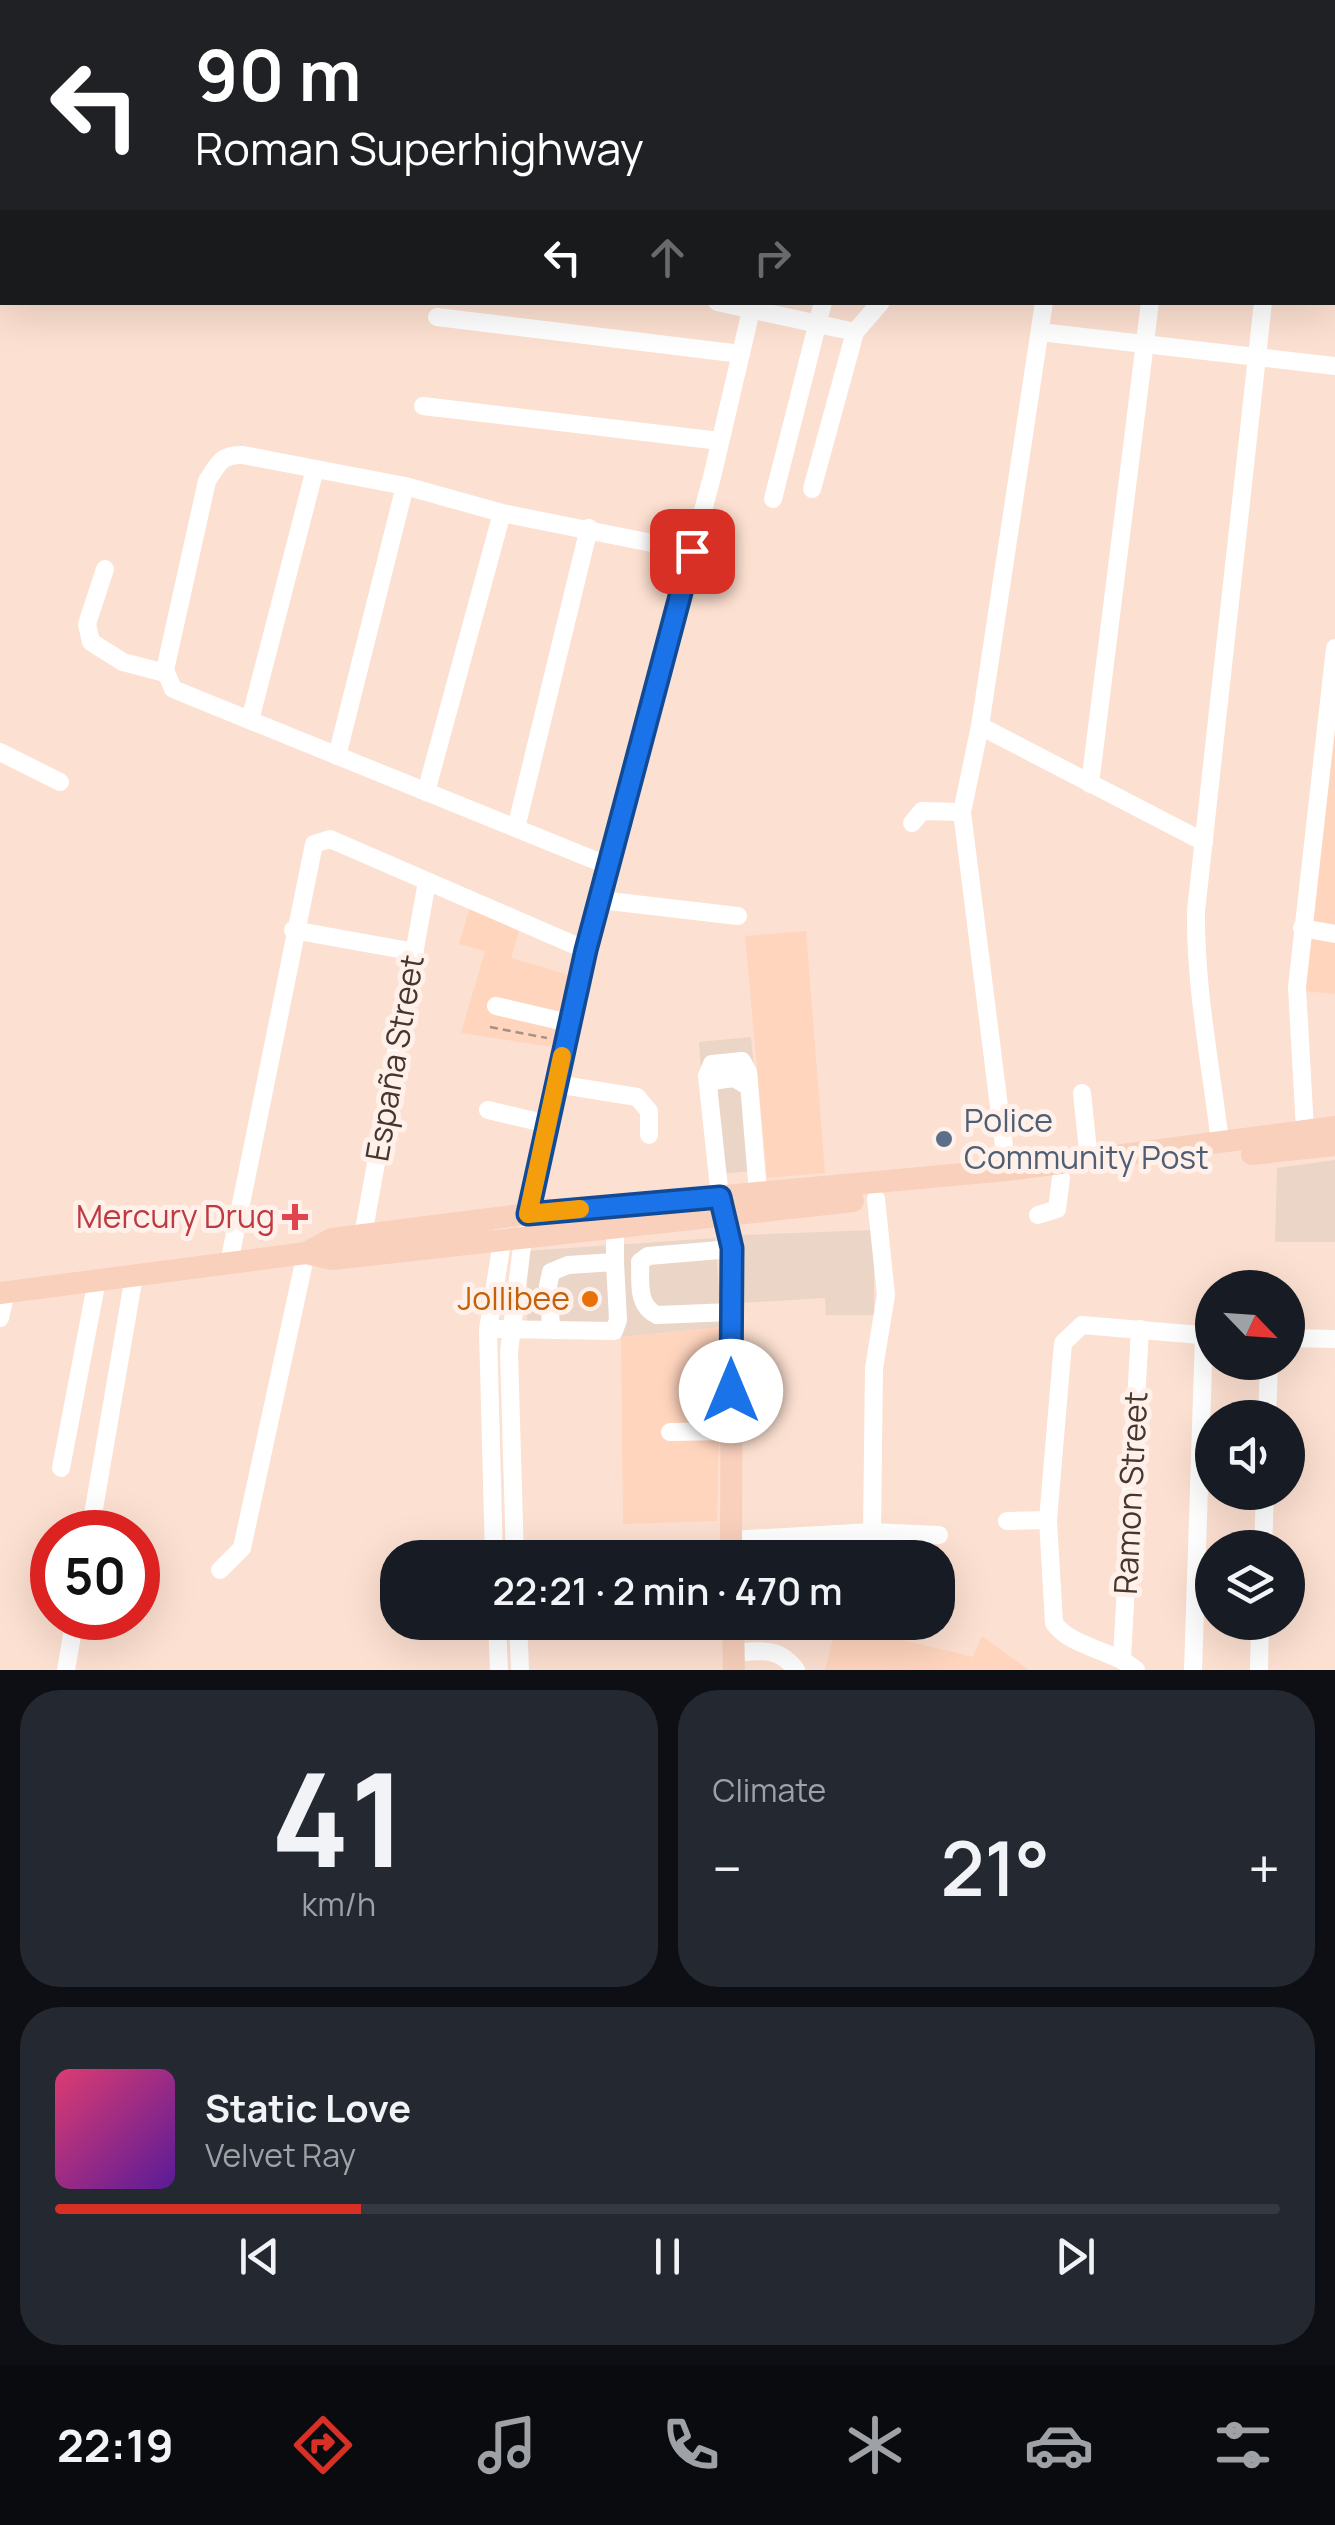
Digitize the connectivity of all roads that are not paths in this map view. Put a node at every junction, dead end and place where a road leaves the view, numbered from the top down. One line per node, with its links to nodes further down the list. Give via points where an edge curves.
1 (720, 0): 2 (street)
2 (738, 0)
3 (752, 305): 15 (street)
4 (755, 305): 11 (street)
5 (822, 305): 11 (street)
6 (878, 305): 12 (street)
7 (1044, 305): 13 (street)
8 (1150, 305): 14 (street)
9 (1263, 305): 16 (street)
10 (438, 317): 15 (street)
11 (817, 324): 12 (street); 23 (street)
12 (855, 332): 22 (street)
13 (1040, 332): 14 (street); 31 (street)
14 (1145, 343): 16 (street); 35 (street)
15 (740, 354): 19 (street)
16 (1257, 356): 17 (street); 40 (street)
17 (1335, 366)
18 (422, 406): 19 (street)
19 (720, 440): 26 (street)
20 (315, 469): 21 (street); 29 (street, via 228,454 221,459 207,481); 30 (street)
21 (405, 486): 24 (street); 33 (street)
22 (812, 489)
23 (773, 499)
24 (502, 513): 25 (street); 36 (street)
25 (589, 528): 26 (street); 39 (street)
26 (692, 551): 41 (street)
27 (105, 569): 29 (street, via 87,624 91,642 123,662)
28 (1335, 648): 45 (street)
29 (165, 673): 30 (street, via 173,688)
30 (250, 720): 33 (street)
31 (980, 726): 35 (street); 37 (street)
32 (0, 752): 34 (street)
33 (337, 756): 36 (street)
34 (60, 782)
35 (1090, 784): 40 (street)
36 (426, 792): 39 (street)
37 (962, 812): 38 (street, via 922,811); 64 (street)
38 (912, 822)
39 (516, 828): 41 (street)
40 (1204, 842): 59 (street, via 1195,965)
41 (609, 866): 43 (street)
42 (427, 882): 46 (street, via 320,840); 48 (street); 49 (street, España Street)
43 (600, 900): 44 (street); 48 (street)
44 (738, 916)
45 (1302, 928): 47 (street); 57 (street, via 1297,987)
46 (293, 930): 49 (street); 76 (street)
47 (1335, 934)
48 (586, 950): 51 (street)
49 (415, 952): 72 (street, España Street)
50 (496, 1006): 51 (street)
51 (569, 1023): 52 (street)
52 (556, 1084): 55 (street); 58 (street, via 637,1098 648,1111)
53 (1082, 1093): 63 (street)
54 (488, 1110): 55 (street)
55 (548, 1124): 70 (street)
56 (1335, 1127): 57 (main road)
57 (1306, 1130): 59 (main road)
58 (649, 1135)
59 (1220, 1142): 63 (main road)
60 (1335, 1145): 65 (main road)
61 (752, 1153): 62 (street); 62 (street, via 742,1061 712,1064); 66 (street)
62 (716, 1155): 68 (street)
63 (1088, 1160): 64 (main road)
64 (1007, 1170): 66 (main road)
65 (1060, 1178): 67 (main road); 69 (street, via 1056,1209)
66 (758, 1193): 68 (main road)
67 (876, 1198): 68 (main road); 96 (street, via 886,1296 874,1368)
68 (722, 1206): 70 (main road); 71 (main road); 73 (main road)
69 (1038, 1215)
70 (515, 1227): 71 (main road); 72 (main road); 74 (main road, via 332,1259); 83 (street); 85 (street)
71 (615, 1230): 75 (street)
72 (363, 1234): 74 (main road, via 332,1239)
73 (732, 1248): 80 (main road); 80 (street, via 640,1262 647,1310)
74 (306, 1253): 76 (main road); 102 (street, via 242,1548)
75 (615, 1262): 82 (street, via 551,1272); 82 (street, via 614,1330 572,1333)
76 (228, 1263): 77 (main road)
77 (134, 1276): 78 (main road); 93 (street)
78 (97, 1280): 79 (main road); 92 (street)
79 (3, 1292): 81 (street)
80 (731, 1312): 90 (main road)
81 (0, 1318)
82 (552, 1326): 83 (street)
83 (510, 1328): 85 (street); 99 (street)
84 (1140, 1329): 86 (street); 94 (street, via 1082,1325 1063,1343); 108 (street, Ramon Street)
85 (488, 1330): 98 (street)
86 (1195, 1335)
87 (1305, 1338): 88 (street)
88 (1335, 1338)
89 (1206, 1380): 113 (street)
90 (731, 1431): 91 (street); 100 (main road)
91 (670, 1432)
92 (62, 1468)
93 (94, 1510)
94 (1048, 1520): 95 (street); 108 (street, via 1057,1628)
95 (1007, 1521)
96 (872, 1532): 97 (street); 101 (street)
97 (939, 1534)
98 (494, 1540)
99 (515, 1540)
100 (731, 1540)
101 (806, 1540)
102 (220, 1570)
103 (71, 1640): 109 (street)
104 (498, 1640): 110 (street)
105 (519, 1640): 111 (street)
106 (1260, 1640): 114 (street)
107 (734, 1662): 112 (street, via 769,1650 786,1656)
108 (1129, 1664)
109 (66, 1670)
110 (499, 1670)
111 (520, 1670)
112 (796, 1670)
113 (1193, 1670)
114 (1259, 1670)

